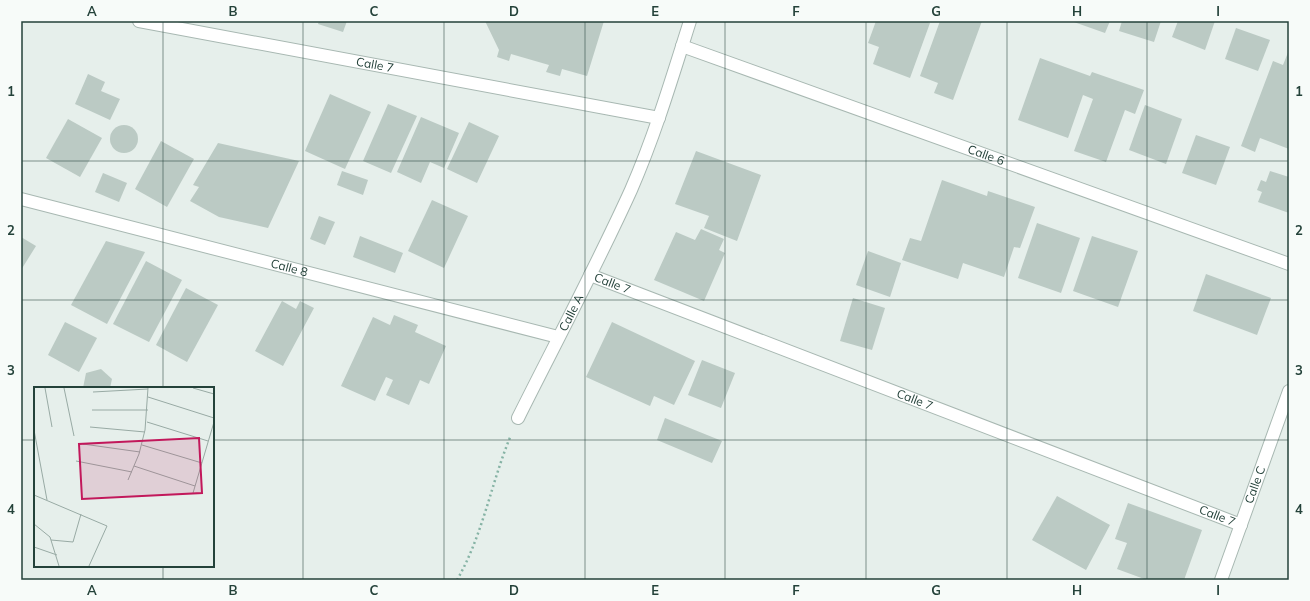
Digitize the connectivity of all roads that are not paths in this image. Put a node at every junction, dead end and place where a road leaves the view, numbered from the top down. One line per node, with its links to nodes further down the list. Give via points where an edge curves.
1 (139, 21): 4 (street, Calle 7)
2 (690, 21): 3 (street, Calle A)
3 (682, 46): 4 (street, Calle A); 6 (street, Calle 6)
4 (659, 118): 7 (street, Calle A, via 630,190)
5 (21, 199): 8 (street, Calle 8)
6 (1289, 264)
7 (590, 275): 8 (street, Calle A); 11 (street, Calle 7)
8 (558, 337): 10 (street, Calle A)
9 (1289, 390): 11 (street, Calle C)
10 (518, 418)
11 (1241, 525): 12 (street, Calle C)
12 (1221, 580)

